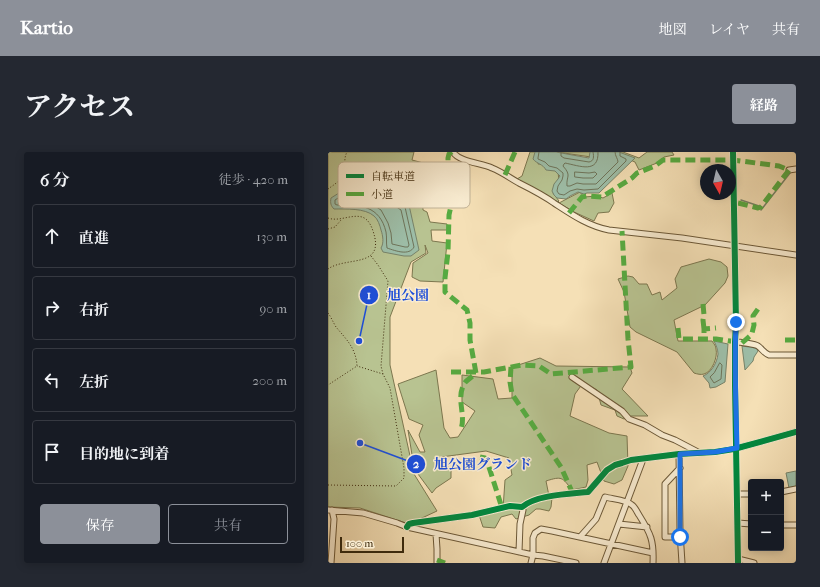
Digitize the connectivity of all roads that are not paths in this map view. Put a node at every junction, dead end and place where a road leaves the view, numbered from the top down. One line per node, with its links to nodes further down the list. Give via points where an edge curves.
1 (453, 152): 5 (street, via 458,157 492,167 568,213 599,228)
2 (733, 152): 5 (street)
3 (796, 168): 4 (street)
4 (789, 170)
5 (735, 245): 6 (street); 7 (street)
6 (796, 255)
7 (735, 343): 8 (street, via 756,345 769,355); 11 (street)
8 (796, 356)
9 (572, 377): 12 (street, via 622,411 629,419)
10 (796, 432): 11 (street)
11 (737, 448): 12 (street); 18 (street)
12 (699, 452): 13 (street)
13 (680, 454): 14 (street); 15 (street)
14 (642, 459): 20 (street); 21 (street, via 615,465 603,474 588,492 540,498)
15 (680, 468): 32 (street); 32 (street, via 665,484 665,537)
16 (796, 489): 17 (street)
17 (784, 491)
18 (738, 494): 19 (street); 23 (street)
19 (748, 494)
20 (627, 502): 24 (street); 29 (street, via 632,505); 31 (street, via 605,497 596,519)
21 (522, 507): 28 (street, via 510,506 472,515 413,523); 34 (street)
22 (330, 510): 28 (street, via 363,513); 38 (street, via 334,519)
23 (738, 523): 25 (street); 37 (street)
24 (619, 524): 29 (street); 33 (street)
25 (748, 524)
26 (784, 525): 27 (street)
27 (796, 525)
28 (407, 527): 30 (street)
29 (647, 527): 35 (street)
30 (436, 534): 34 (street); 39 (street)
31 (580, 537): 33 (street); 36 (street, via 541,530 532,538)
32 (680, 537): 44 (street)
33 (611, 544): 35 (street); 42 (street)
34 (520, 552): 36 (street)
35 (653, 553): 43 (street)
36 (533, 555): 40 (street); 41 (street)
37 (738, 561): 45 (street, via 743,559)
38 (331, 563)
39 (437, 563)
40 (531, 563)
41 (576, 563)
42 (604, 563)
43 (653, 563)
44 (682, 563)
45 (754, 563)

